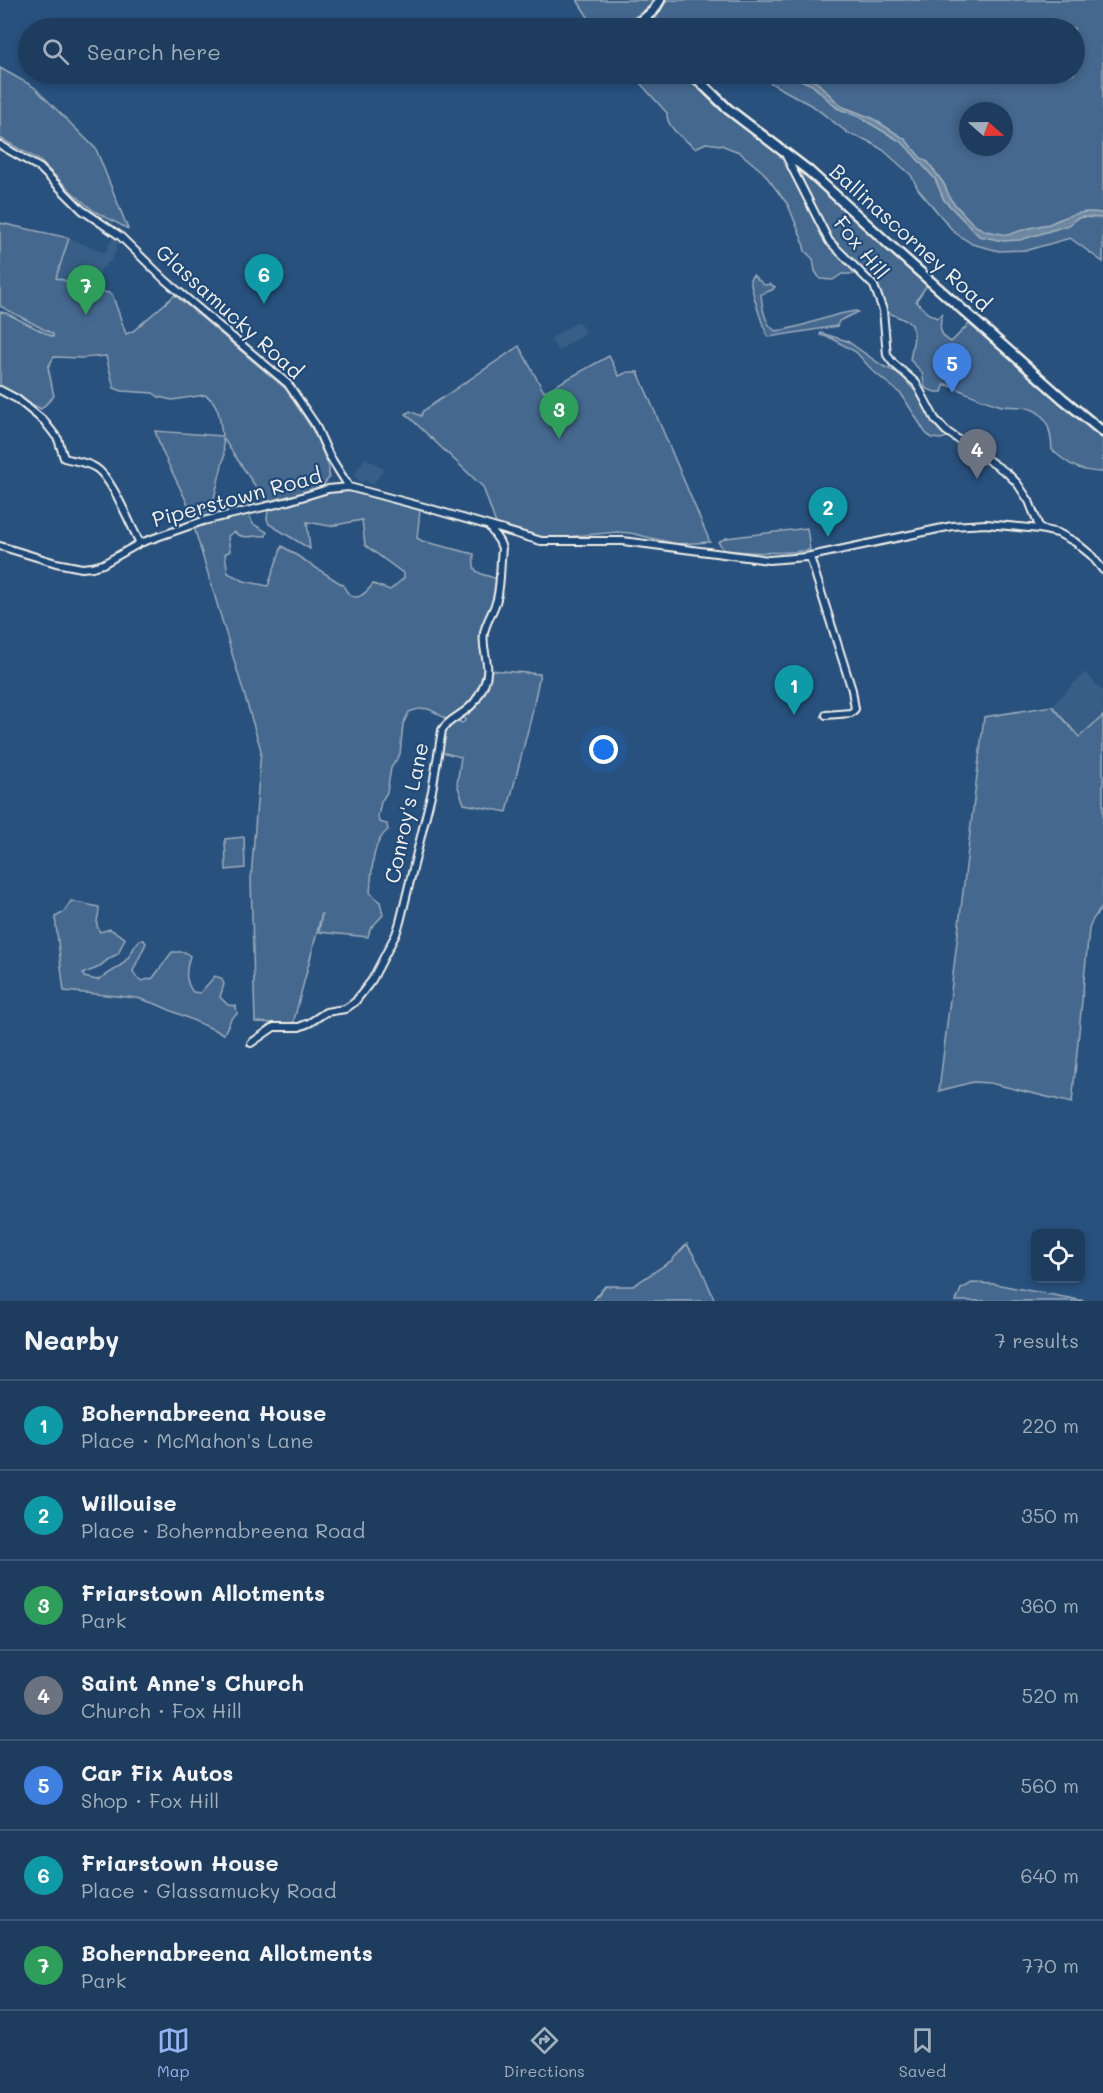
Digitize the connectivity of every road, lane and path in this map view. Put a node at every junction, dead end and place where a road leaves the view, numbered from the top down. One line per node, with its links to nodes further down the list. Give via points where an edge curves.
1 (660, 0): 2 (main road)
2 (643, 18)
3 (702, 84): 5 (main road, Ballinascorney Road, via 728,109)
4 (0, 145): 8 (street, Glassamucky Road, via 40,168 82,210 120,236 165,280 288,384)
5 (781, 148): 7 (main road, Ballinascorney Road); 10 (street, Fox Hill, via 829,241 874,286 883,310 887,355 892,363 916,383 946,431 1017,483)
6 (0, 390): 11 (street, via 44,421 58,439 64,458 103,473)
7 (1103, 432)
8 (349, 487): 9 (street); 11 (street, Piperstown Road, via 203,521)
9 (489, 527): 13 (street, via 542,542 623,541 769,560); 16 (street, Conroy's Lane, via 502,548 497,600 484,634 486,680 475,702 442,730 432,791 396,934 372,980 350,1007 326,1012 299,1027 274,1027)
10 (1040, 529): 13 (street, via 986,524 952,526); 14 (street, via 1075,542)
11 (140, 543): 12 (street, Piperstown Road, via 103,564 82,568)
12 (0, 546)
13 (810, 556): 15 (street, via 855,702 851,713)
14 (1103, 570)
15 (826, 715)
16 (251, 1043)

